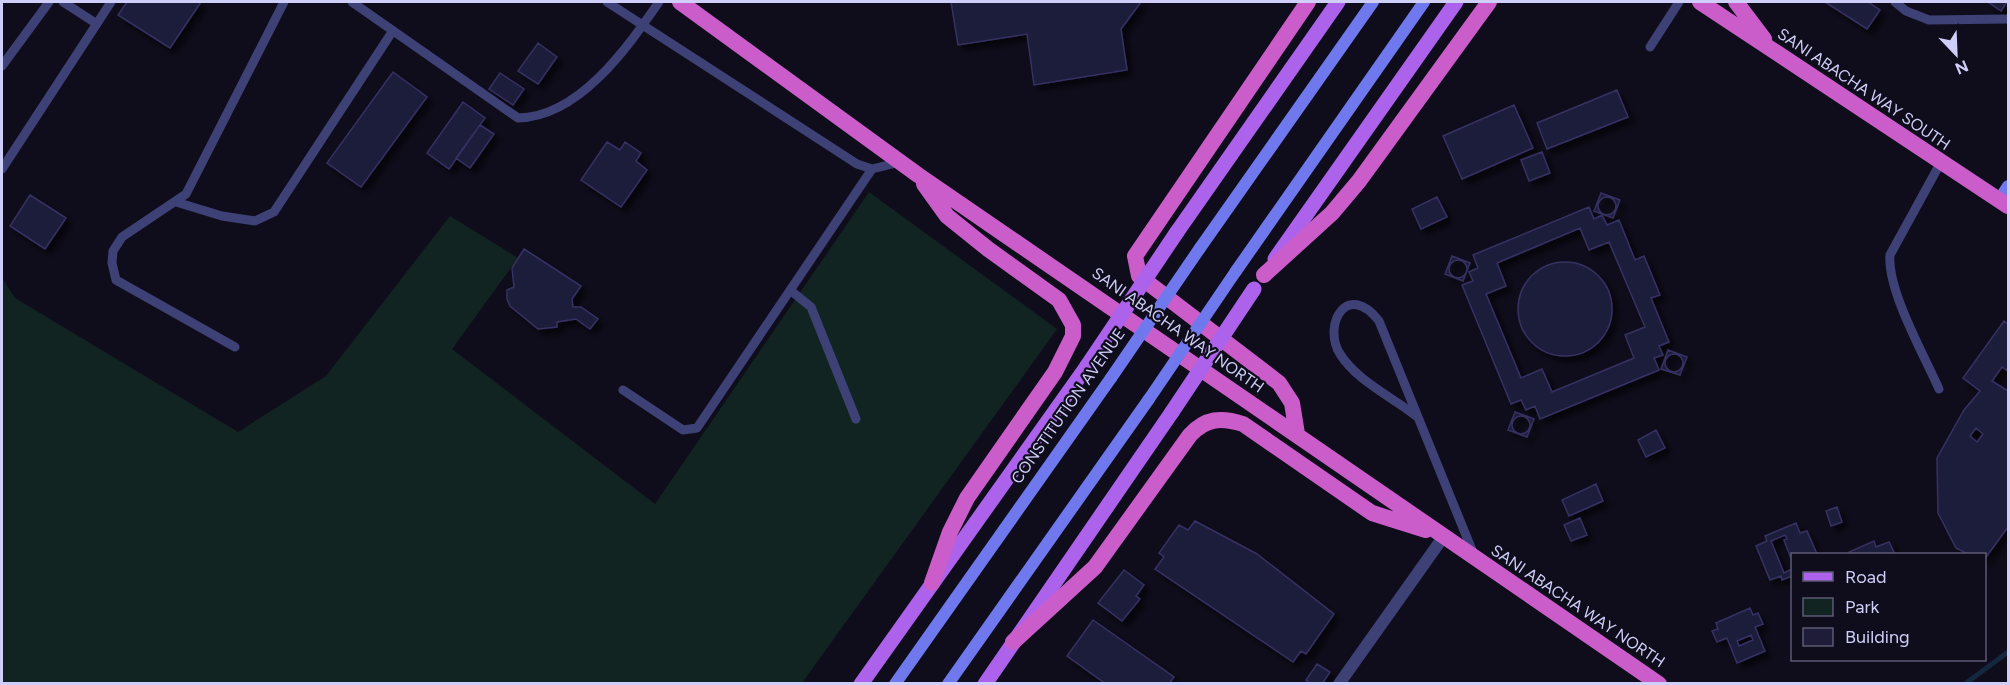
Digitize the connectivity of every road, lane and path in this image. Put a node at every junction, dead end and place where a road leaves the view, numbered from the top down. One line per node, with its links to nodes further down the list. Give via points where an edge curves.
1 (49, 2): 25 (lane)
2 (63, 2): 20 (lane)
3 (111, 2): 20 (lane)
4 (284, 2): 32 (lane, via 186,194)
5 (352, 2): 22 (lane)
6 (607, 2): 21 (lane)
7 (659, 2): 21 (lane)
8 (680, 2): 26 (highway, SANI ABACHA WAY NORTH)
9 (1308, 2): 40 (highway, via 1135,256 1139,276 1280,383 1292,403)
10 (1338, 2): 43 (main road, CONSTITUTION AVENUE, bridge)
11 (1373, 2): 46 (main road, CONSTITUTION AVENUE, bridge)
12 (1424, 2): 47 (main road, bridge)
13 (1456, 2): 33 (main road)
14 (1489, 2): 33 (highway, via 1359,181 1332,213)
15 (1679, 2): 23 (lane)
16 (1700, 2): 24 (highway, SANI ABACHA WAY SOUTH)
17 (1736, 2): 24 (highway)
18 (1896, 2): 19 (lane, via 1906,11 1929,20)
19 (2008, 19)
20 (97, 24): 28 (lane)
21 (642, 25): 22 (lane, via 584,93 537,118 518,118); 29 (lane, via 840,155)
22 (392, 32): 32 (lane, via 274,212 255,221)
23 (1650, 47)
24 (1772, 49): 27 (highway, SANI ABACHA WAY SOUTH)
25 (2, 66)
26 (900, 162): 29 (lane); 30 (highway, SANI ABACHA WAY NORTH)
27 (1941, 162): 31 (highway, SANI ABACHA WAY SOUTH); 36 (lane, via 1890,255 1889,265 1894,286)
28 (2, 169)
29 (872, 169): 34 (lane)
30 (918, 175): 40 (highway, SANI ABACHA WAY NORTH); 43 (highway, via 947,216 1052,294 1073,325 1069,347 1055,372 983,473 950,532)
31 (2005, 198)
32 (176, 202): 35 (lane, via 122,237 112,257 116,280)
33 (1259, 282): 44 (main road, bridge)
34 (790, 290): 37 (lane, via 697,428 683,430); 39 (lane, via 811,307)
35 (236, 347)
36 (1939, 389)
37 (623, 390)
38 (1416, 416): 38 (lane, via 1379,321 1363,305 1346,306 1338,315 1333,336 1340,354 1358,374); 42 (lane)
39 (856, 419)
40 (1297, 434): 41 (highway, SANI ABACHA WAY NORTH)
41 (1444, 536): 42 (highway, SANI ABACHA WAY NORTH); 44 (highway, via 1372,513 1243,424 1213,419 1190,435 1109,548 1070,592); 49 (street)
42 (1475, 557): 50 (highway, SANI ABACHA WAY NORTH)
43 (932, 583): 45 (main road, CONSTITUTION AVENUE)
44 (1013, 642): 48 (main road)
45 (861, 684)
46 (895, 684)
47 (948, 684)
48 (985, 684)
49 (1339, 684)
50 (1659, 684)

